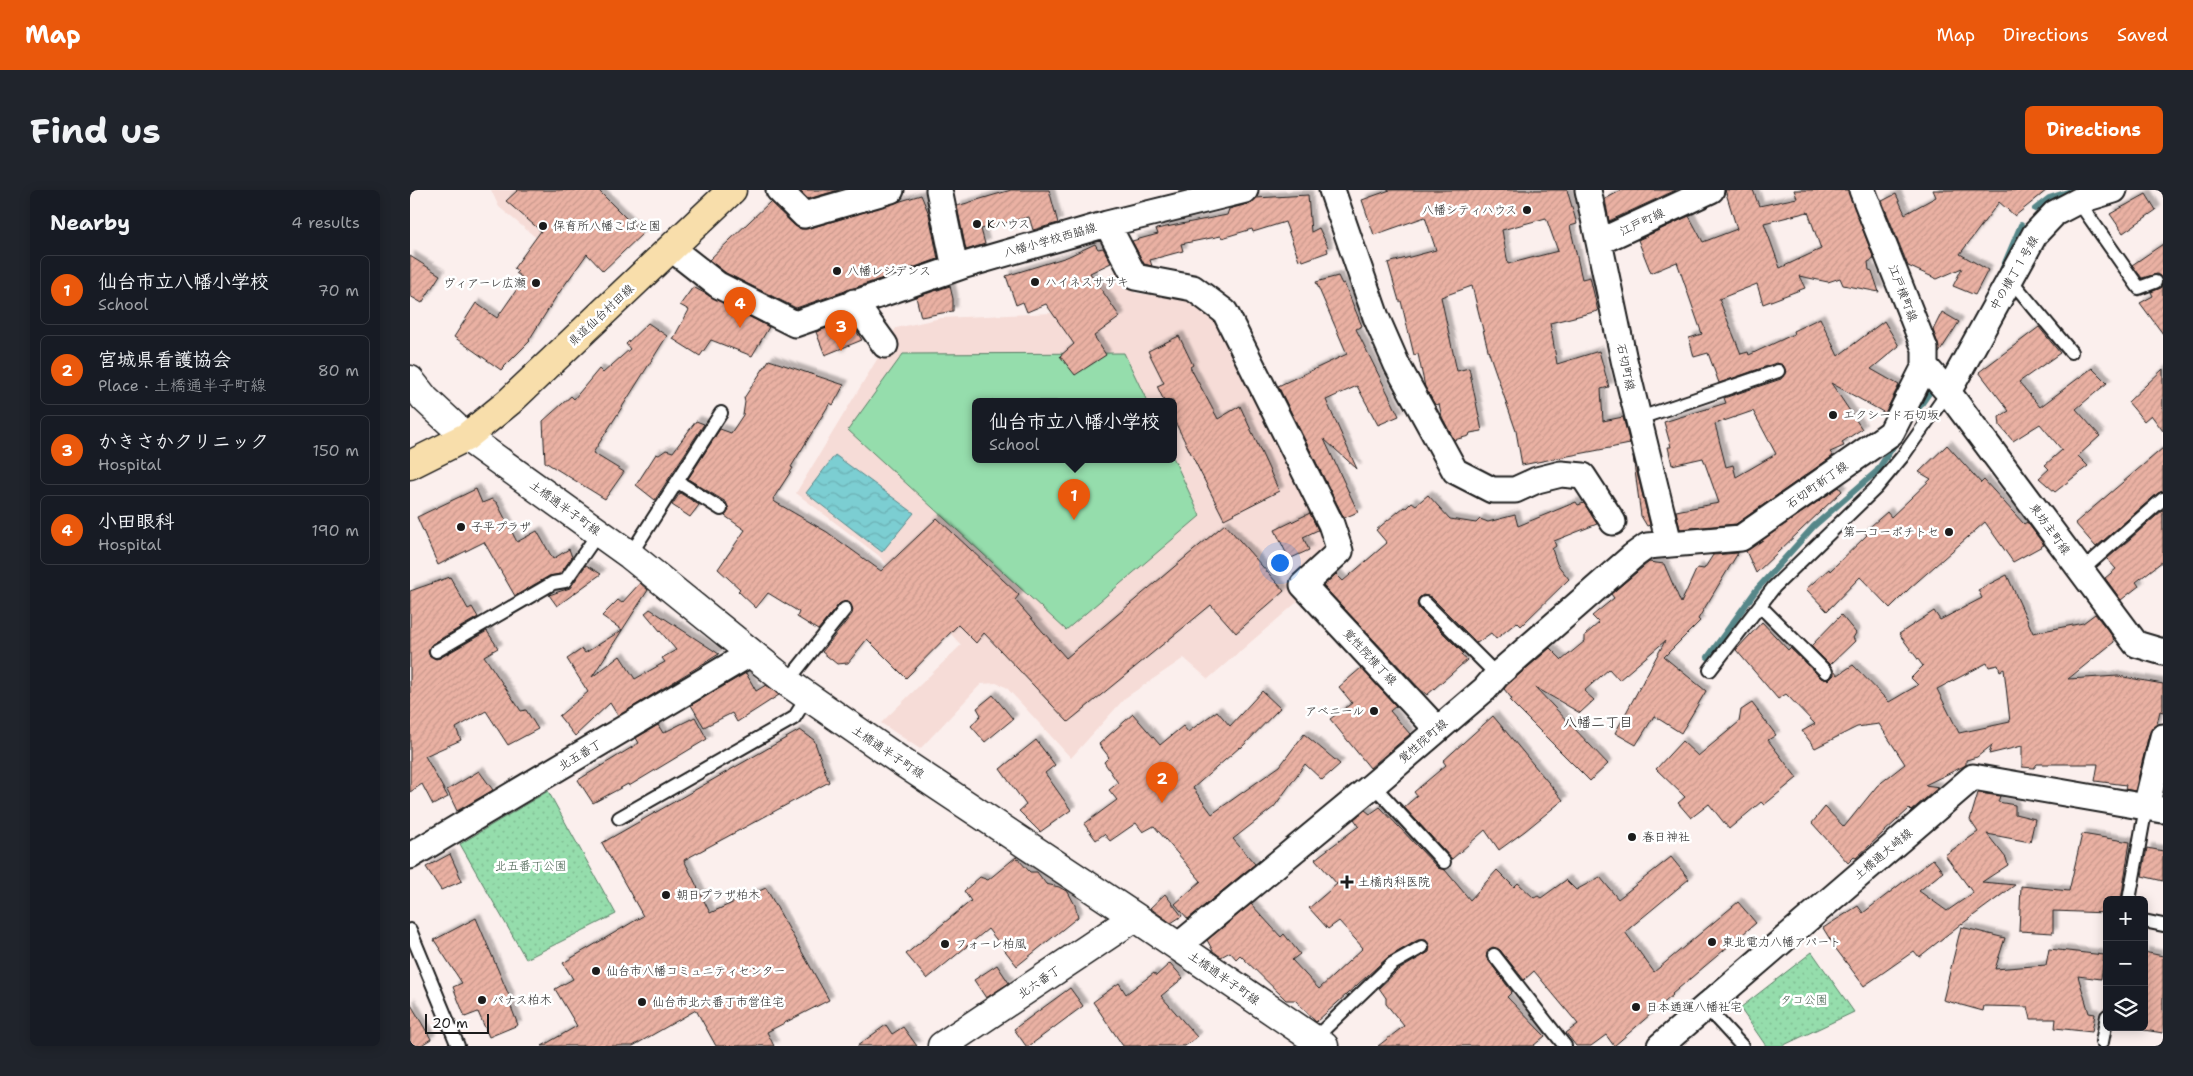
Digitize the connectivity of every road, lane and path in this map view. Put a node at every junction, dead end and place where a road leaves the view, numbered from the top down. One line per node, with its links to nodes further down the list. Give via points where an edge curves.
1 (732, 190): 14 (main road, 県道仙台村田線)
2 (779, 190): 3 (street, via 804,215)
3 (891, 190)
4 (939, 190): 15 (street)
5 (1244, 190): 12 (street)
6 (1332, 190): 31 (street, via 1376,317 1397,365 1456,471 1492,490 1515,490 1561,474 1583,476)
7 (1588, 190): 13 (street, 石切町線)
8 (1711, 190): 13 (street, 江戸町線)
9 (1862, 190): 23 (street, 江戸横町線)
10 (2114, 190): 11 (street, 中の横丁１号線)
11 (2078, 201): 16 (street, 中の横丁１号線, via 2055,213 2035,234); 17 (lane, via 2139,288)
12 (1107, 224): 15 (street, 八幡小学校西脇線); 36 (street, 八幡小学校西脇線, via 1135,277 1193,288 1225,312 1331,524 1340,551)
13 (1600, 242): 25 (street, 石切町線)
14 (672, 249): 18 (street, 八幡小学校西脇線, via 718,285 794,324); 26 (main road, 県道仙台村田線, via 523,390)
15 (955, 268): 18 (street, 八幡小学校西脇線)
16 (2010, 279): 20 (lane); 23 (street, 中の横丁１号線)
17 (2155, 282)
18 (854, 302): 19 (street)
19 (885, 345)
20 (2071, 352)
21 (1778, 371): 25 (lane)
22 (410, 380): 26 (street, 土橋通半子町線)
23 (1937, 380): 33 (street, 石切町新丁線, via 1891,433 1741,538); 35 (street, 東坊主町線); 38 (lane, via 1902,456 1876,488 1774,587)
24 (721, 413): 28 (lane)
25 (1637, 419): 33 (street, 石切町線)
26 (466, 437): 27 (main road, 県道仙台村田線); 32 (street, 土橋通半子町線)
27 (410, 465)
28 (678, 482): 30 (lane); 34 (lane)
29 (2163, 499): 35 (lane)
30 (721, 509)
31 (1613, 522)
32 (599, 532): 34 (street, 土橋通半子町線); 40 (lane, via 565,581 553,583)
33 (1669, 543): 45 (street, 覚性院町線, via 1647,546 1633,556)
34 (630, 555): 42 (street, 土橋通半子町線)
35 (2081, 571): 41 (street, 東坊主町線, via 2136,644)
36 (1303, 585): 47 (street, 覚性院横丁線)
37 (1425, 603): 45 (lane)
38 (1760, 606): 43 (lane); 44 (lane)
39 (845, 609): 46 (lane)
40 (436, 651)
41 (2163, 652)
42 (751, 653): 46 (street, 土橋通半子町線); 52 (street, 北五番丁)
43 (1710, 670)
44 (1826, 672)
45 (1497, 675): 47 (street, 覚性院町線)
46 (797, 689): 51 (lane, via 794,718); 55 (street, 土橋通半子町線)
47 (1437, 729): 49 (street, 覚性院町線)
48 (2163, 737): 50 (street)
49 (1373, 785): 53 (lane); 59 (street, 覚性院町線)
50 (2155, 808): 54 (lane); 62 (street, 土橋通大崎線, via 1974,777)
51 (619, 818)
52 (410, 856)
53 (1444, 862)
54 (2129, 896)
55 (1135, 916): 59 (street, 土橋通半子町線); 67 (street, 北六番丁)
56 (2148, 922): 57 (lane)
57 (2163, 926)
58 (410, 930): 66 (lane)
59 (1178, 946): 64 (street, 土橋通半子町線)
60 (1422, 948): 64 (lane, via 1392,964)
61 (1494, 955): 68 (lane)
62 (1706, 1006): 69 (street, 土橋通大崎線); 70 (lane)
63 (2104, 1031): 65 (lane)
64 (1319, 1042)
65 (2102, 1042)
66 (458, 1046)
67 (942, 1046)
68 (1565, 1046)
69 (1660, 1046)
70 (1742, 1046)

